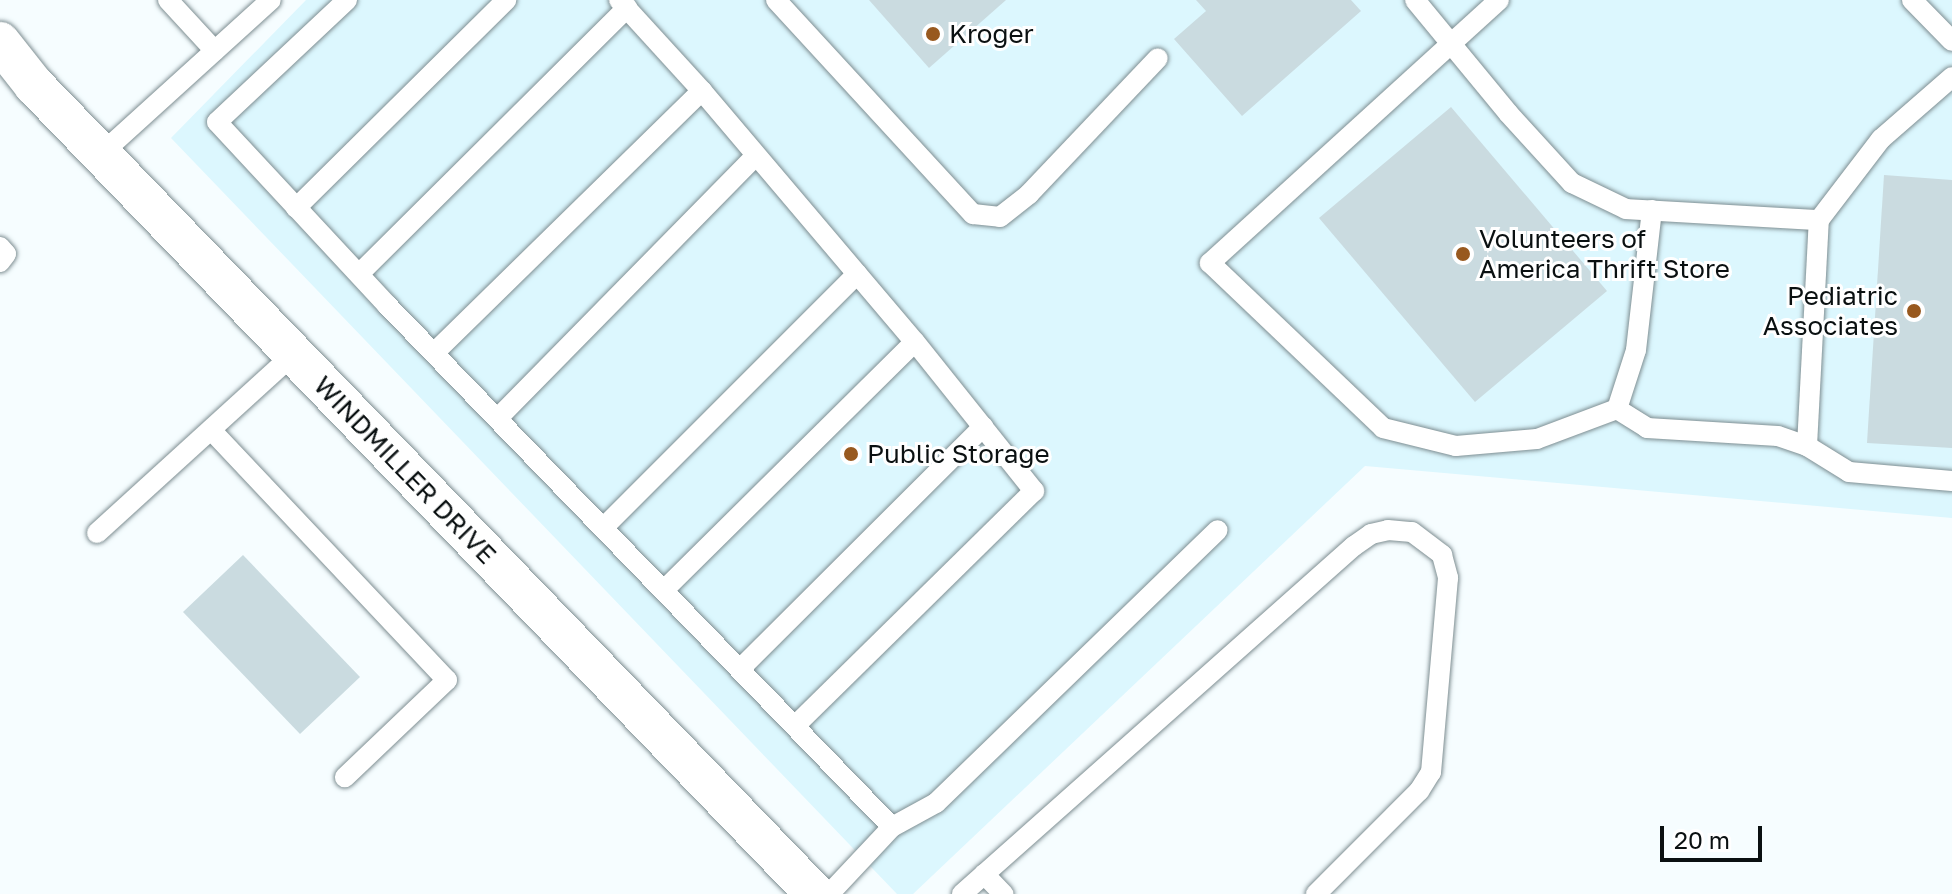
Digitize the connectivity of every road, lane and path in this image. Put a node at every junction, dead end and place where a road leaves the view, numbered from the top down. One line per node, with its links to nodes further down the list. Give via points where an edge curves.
1 (168, 0): 13 (lane)
2 (271, 0): 13 (lane)
3 (347, 0): 19 (lane, via 217,122)
4 (506, 0): 19 (lane)
5 (776, 0): 14 (lane, via 973,214 1000,217 1029,194)
6 (1415, 0): 12 (lane)
7 (1499, 0): 12 (lane)
8 (1912, 0): 10 (lane)
9 (623, 4): 16 (lane); 24 (lane)
10 (1952, 41)
11 (0, 42): 17 (street, WINDMILLER DRIVE)
12 (1450, 42): 20 (lane, via 1572,183 1626,209); 29 (lane, via 1210,263 1383,428 1456,446 1537,439)
13 (215, 51): 17 (lane)
14 (1158, 58)
15 (1952, 77): 21 (lane, via 1881,139)
16 (702, 91): 18 (lane); 27 (lane)
17 (101, 154): 28 (street, WINDMILLER DRIVE)
18 (756, 155): 25 (lane); 30 (lane)
19 (296, 208): 24 (lane)
20 (1652, 210): 21 (lane); 29 (lane, via 1636,350)
21 (1819, 220): 33 (lane)
22 (0, 247): 23 (lane, via 6,254)
23 (0, 262)
24 (359, 274): 27 (lane)
25 (857, 274): 26 (lane); 35 (lane)
26 (915, 342): 31 (lane); 38 (lane)
27 (434, 353): 30 (lane)
28 (294, 354): 32 (lane); 44 (street, WINDMILLER DRIVE)
29 (1617, 409): 33 (lane, via 1647,428 1778,436)
30 (498, 418): 35 (lane)
31 (983, 427): 39 (lane); 40 (lane, via 1034,491)
32 (213, 432): 37 (lane); 41 (lane, via 447,680)
33 (1807, 446): 34 (lane, via 1849,472)
34 (1952, 481)
35 (604, 527): 38 (lane)
36 (1218, 530): 42 (lane, via 936,803)
37 (97, 533)
38 (665, 589): 39 (lane)
39 (741, 668): 40 (lane)
40 (796, 725): 42 (lane)
41 (345, 777)
42 (892, 827): 45 (lane)
43 (984, 874): 46 (lane); 47 (lane); 48 (lane, via 1354,546 1371,534 1412,532 1442,555 1448,578 1431,772 1419,791)
44 (815, 894)
45 (829, 894)
46 (962, 894)
47 (1003, 894)
48 (1316, 894)

